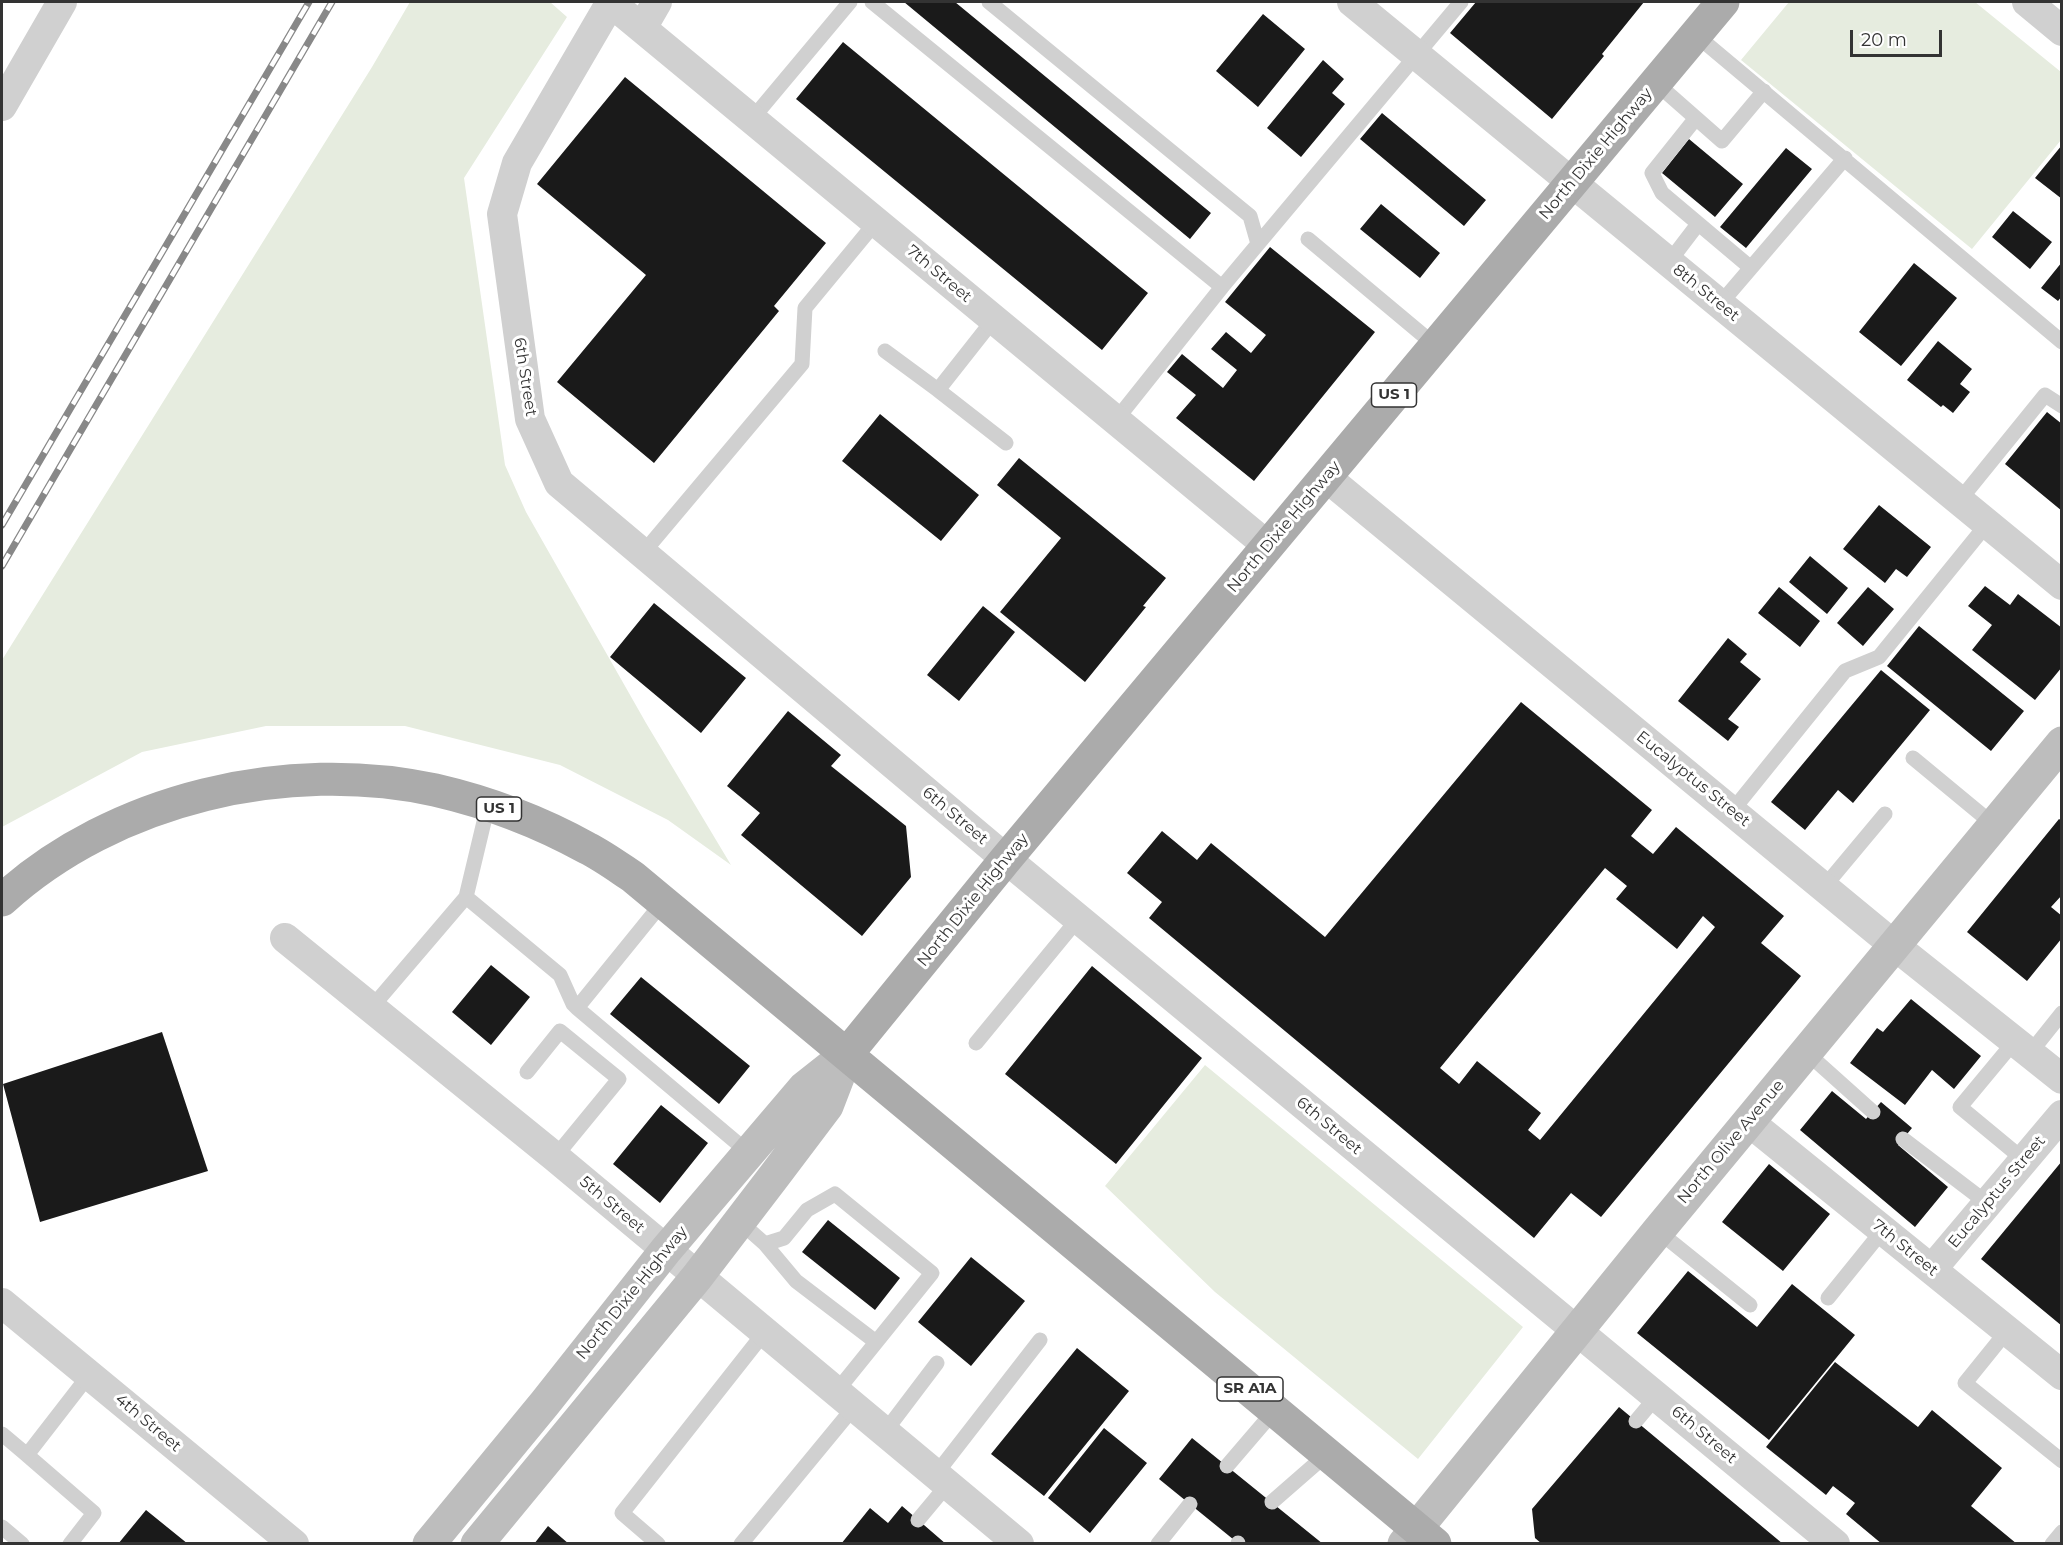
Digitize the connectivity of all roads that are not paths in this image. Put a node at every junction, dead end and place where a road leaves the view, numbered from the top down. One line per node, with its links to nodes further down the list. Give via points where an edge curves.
1 (62, 2): 15 (street)
2 (610, 2): 10 (street, 7th Street); 40 (street, 6th Street, via 517,163 502,214 530,419 559,483)
3 (657, 2): 10 (street)
4 (850, 2): 17 (lane)
5 (872, 2): 26 (lane)
6 (989, 2): 23 (lane, via 1250,216)
7 (1352, 2): 12 (street, 8th Street)
8 (1461, 2): 12 (lane)
9 (1723, 2): 11 (main road, North Dixie Highway / US 1)
10 (642, 28): 17 (street, 7th Street)
11 (1696, 35): 13 (main road, North Dixie Highway / US 1); 14 (lane)
12 (1417, 55): 19 (street, 8th Street); 23 (lane)
13 (1656, 83): 16 (lane); 19 (main road, North Dixie Highway / US 1)
14 (1764, 91): 16 (lane, via 1722,141); 18 (lane)
15 (2, 106)
16 (1696, 118): 21 (lane, via 1652,173 1662,193)
17 (752, 119): 20 (street, 7th Street)
18 (1845, 158): 25 (lane); 29 (lane)
19 (1572, 183): 24 (street, 8th Street); 30 (main road, North Dixie Highway / US 1)
20 (876, 222): 28 (street, 7th Street); 40 (lane, via 805,308 802,364)
21 (1698, 224): 24 (lane); 25 (lane)
22 (1308, 239): 30 (lane)
23 (1258, 244): 26 (lane)
24 (1668, 262): 27 (street, 8th Street)
25 (1751, 268): 27 (lane)
26 (1222, 286): 34 (lane)
27 (1720, 304): 37 (street, 8th Street)
28 (994, 319): 32 (lane); 34 (street, 7th Street)
29 (2061, 342)
30 (1436, 346): 36 (main road, North Dixie Highway / US 1)
31 (885, 351): 32 (lane)
32 (938, 390): 35 (lane)
33 (2061, 406): 37 (lane, via 2046,394)
34 (1116, 420): 39 (street, 7th Street)
35 (1006, 442)
36 (1326, 477): 39 (main road, North Dixie Highway / US 1); 45 (street, Eucalyptus Street)
37 (1959, 501): 38 (street, 8th Street)
38 (1988, 524): 41 (street, 8th Street); 45 (lane, via 1879,657 1845,671)
39 (1268, 546): 48 (main road, North Dixie Highway / US 1)
40 (643, 553): 48 (street, 6th Street)
41 (2061, 585)
42 (2061, 743): 47 (street, North Olive Avenue)
43 (1913, 758): 47 (lane)
44 (488, 805): 50 (lane); 51 (main road, US 1, via 434,790 381,782 322,779 218,791 169,804 84,842); 52 (main road, US 1, via 589,848)
45 (1732, 811): 49 (street, Eucalyptus Street)
46 (1885, 814): 49 (lane)
47 (1995, 825): 55 (street, North Olive Avenue)
48 (1006, 860): 53 (street, 6th Street); 62 (main road, North Dixie Highway / US 1)
49 (1824, 887): 55 (street, Eucalyptus Street)
50 (466, 897): 56 (lane); 57 (lane, via 560,975)
51 (2, 900)
52 (663, 902): 57 (lane); 62 (main road, US 1)
53 (1078, 919): 59 (lane); 83 (street, 6th Street)
54 (285, 938): 56 (street, 5th Street)
55 (1895, 946): 60 (street, Eucalyptus Street); 61 (street, North Olive Avenue)
56 (372, 1007): 70 (street, 5th Street)
57 (577, 1008): 69 (lane)
58 (2061, 1013): 60 (lane)
59 (976, 1043)
60 (2022, 1048): 64 (street, Eucalyptus Street); 71 (lane, via 1960,1107)
61 (1806, 1052): 65 (lane); 67 (street, North Olive Avenue)
62 (848, 1054): 69 (street, North Dixie Highway, via 804,1088); 73 (street, North Dixie Highway, via 827,1106); 93 (main road, SR A1A)
63 (527, 1072): 70 (lane, via 560,1031 619,1079)
64 (2061, 1079)
65 (1872, 1112)
66 (2061, 1115): 71 (street, Eucalyptus Street)
67 (1748, 1121): 74 (street, 7th Street); 75 (street, North Olive Avenue)
68 (1903, 1139): 72 (lane)
69 (748, 1153): 77 (street, North Dixie Highway)
70 (555, 1157): 77 (street, 5th Street)
71 (2024, 1160): 72 (street, Eucalyptus Street)
72 (1988, 1203): 78 (street, Eucalyptus Street)
73 (739, 1221): 76 (lane); 79 (street, North Dixie Highway)
74 (1883, 1230): 78 (street, 7th Street); 80 (lane)
75 (1658, 1231): 82 (lane); 83 (street, North Olive Avenue)
76 (765, 1244): 87 (lane, via 796,1281); 87 (lane, via 784,1238 807,1210 835,1194 932,1273)
77 (666, 1250): 79 (street, 5th Street); 111 (street, North Dixie Highway)
78 (1932, 1269): 84 (street, 7th Street)
79 (697, 1276): 85 (street, 5th Street); 112 (street, North Dixie Highway)
80 (1828, 1298)
81 (2, 1303): 89 (street, 4th Street)
82 (1750, 1305)
83 (1577, 1330): 91 (street, 6th Street); 107 (street, North Olive Avenue)
84 (2007, 1331): 90 (street, 7th Street); 99 (lane, via 1965,1383)
85 (764, 1333): 92 (street, 5th Street); 113 (lane, via 622,1513)
86 (1040, 1341): 101 (lane)
87 (876, 1342): 92 (lane)
88 (937, 1363): 95 (lane)
89 (89, 1375): 98 (lane); 110 (street, 4th Street)
90 (2061, 1375)
91 (1657, 1396): 94 (lane); 117 (street, 6th Street)
92 (845, 1399): 95 (street, 5th Street); 114 (lane)
93 (1275, 1410): 97 (main road, SR A1A); 100 (lane)
94 (1636, 1421)
95 (884, 1432): 101 (street, 5th Street)
96 (2, 1434): 98 (lane)
97 (1327, 1454): 102 (lane); 107 (main road, SR A1A)
98 (27, 1455): 109 (lane, via 94,1513)
99 (2061, 1461)
100 (1227, 1466)
101 (942, 1479): 104 (lane); 115 (street, 5th Street)
102 (1272, 1502)
103 (1190, 1504): 116 (lane)
104 (918, 1520)
105 (2, 1527): 108 (lane)
106 (2061, 1532): 118 (lane)
107 (1419, 1539)
108 (22, 1544)
109 (70, 1544)
110 (294, 1544)
111 (429, 1544)
112 (477, 1544)
113 (658, 1544)
114 (741, 1544)
115 (1019, 1544)
116 (1158, 1544)
117 (1835, 1544)
118 (2052, 1544)

